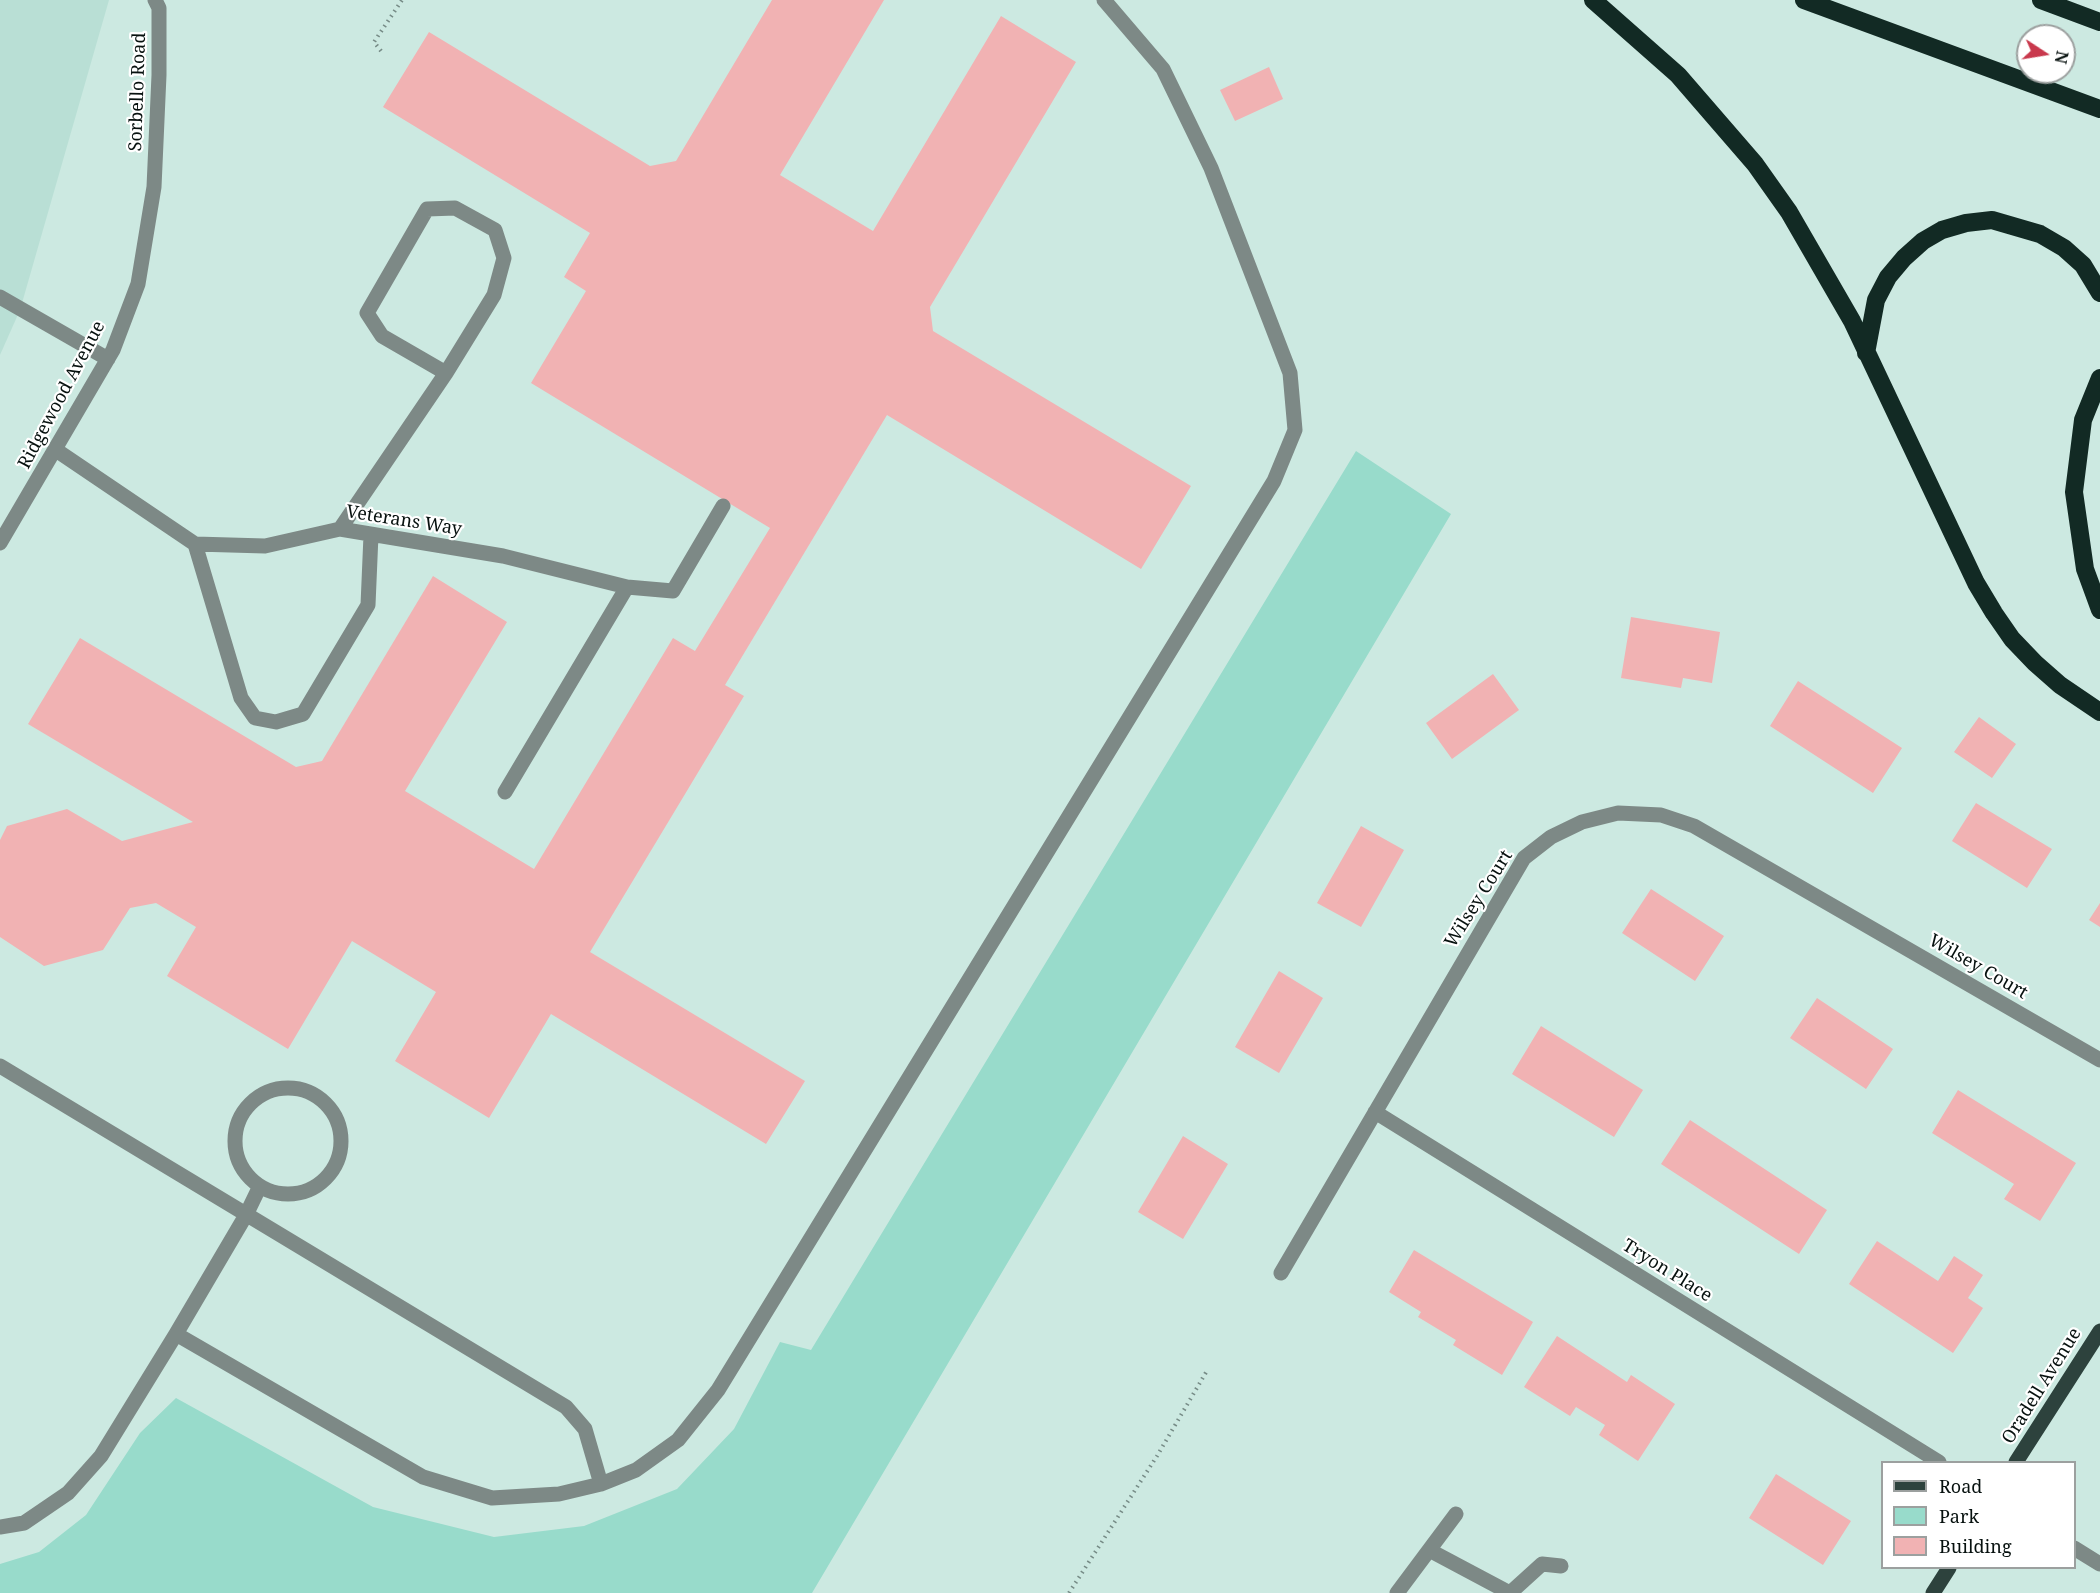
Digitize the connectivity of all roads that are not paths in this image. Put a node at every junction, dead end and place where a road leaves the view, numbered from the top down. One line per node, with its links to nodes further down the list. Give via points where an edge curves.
1 (155, 0): 8 (street, Sorbello Road, via 159,8 159,64)
2 (1104, 0): 35 (street, via 1163,69 1211,168 1290,374 1295,430 1274,481 718,1390 678,1440 636,1470)
3 (1593, 0): 11 (highway, via 1678,75 1755,164 1822,267)
4 (1804, 0): 7 (highway)
5 (2041, 0): 6 (highway)
6 (2100, 22)
7 (2100, 109)
8 (154, 187): 12 (street, Ridgewood Avenue, via 138,284)
9 (2100, 293): 11 (highway, via 2083,265 2040,234 1992,220 1966,223 1923,241 1888,277 1876,300)
10 (0, 297): 12 (street)
11 (1866, 353): 23 (highway, via 1994,613 2035,663)
12 (108, 359): 15 (street, Ridgewood Avenue)
13 (446, 373): 13 (street, via 494,295 504,258 495,230 455,208 427,209 367,313 382,336); 17 (street)
14 (2100, 378): 22 (highway, via 2083,420 2074,492 2085,569)
15 (57, 450): 19 (street, Ridgewood Avenue); 20 (street)
16 (723, 506): 21 (street, Veterans Way, via 673,591)
17 (340, 529): 18 (street, Veterans Way); 20 (street, Veterans Way, via 266,546)
18 (371, 535): 20 (street, via 368,605 303,714 276,722 255,718 241,698); 21 (street, Veterans Way, via 503,556)
19 (0, 543)
20 (195, 544)
21 (627, 587): 24 (street)
22 (2100, 610)
23 (2100, 712)
24 (505, 792)
25 (2100, 1060): 27 (street, Wilsey Court, via 1694,826 1661,815 1618,813 1551,837 1524,858)
26 (0, 1066): 29 (street)
27 (1375, 1112): 30 (street, Wilsey Court); 33 (street, Tryon Place)
28 (260, 1186): 28 (street, via 279,1193 300,1192 319,1184 333,1168 340,1149 339,1128 330,1109 316,1095 296,1088 275,1088 256,1097 242,1113 235,1132 236,1153 245,1172); 29 (street)
29 (246, 1215): 32 (street); 35 (street, via 566,1407 585,1429)
30 (1281, 1273)
31 (2100, 1331): 34 (main road, Oradell Avenue)
32 (176, 1334): 35 (street, via 423,1477 492,1498 559,1494); 37 (street, via 101,1456 68,1493 24,1523)
33 (1937, 1461)
34 (2017, 1461)
35 (602, 1484)
36 (1456, 1514): 39 (street)
37 (0, 1527)
38 (2076, 1549): 40 (street)
39 (1429, 1550): 41 (street, via 1510,1593 1542,1564); 43 (street)
40 (2100, 1564)
41 (1561, 1566)
42 (1948, 1569): 44 (main road)
43 (1398, 1593)
44 (1933, 1593)

